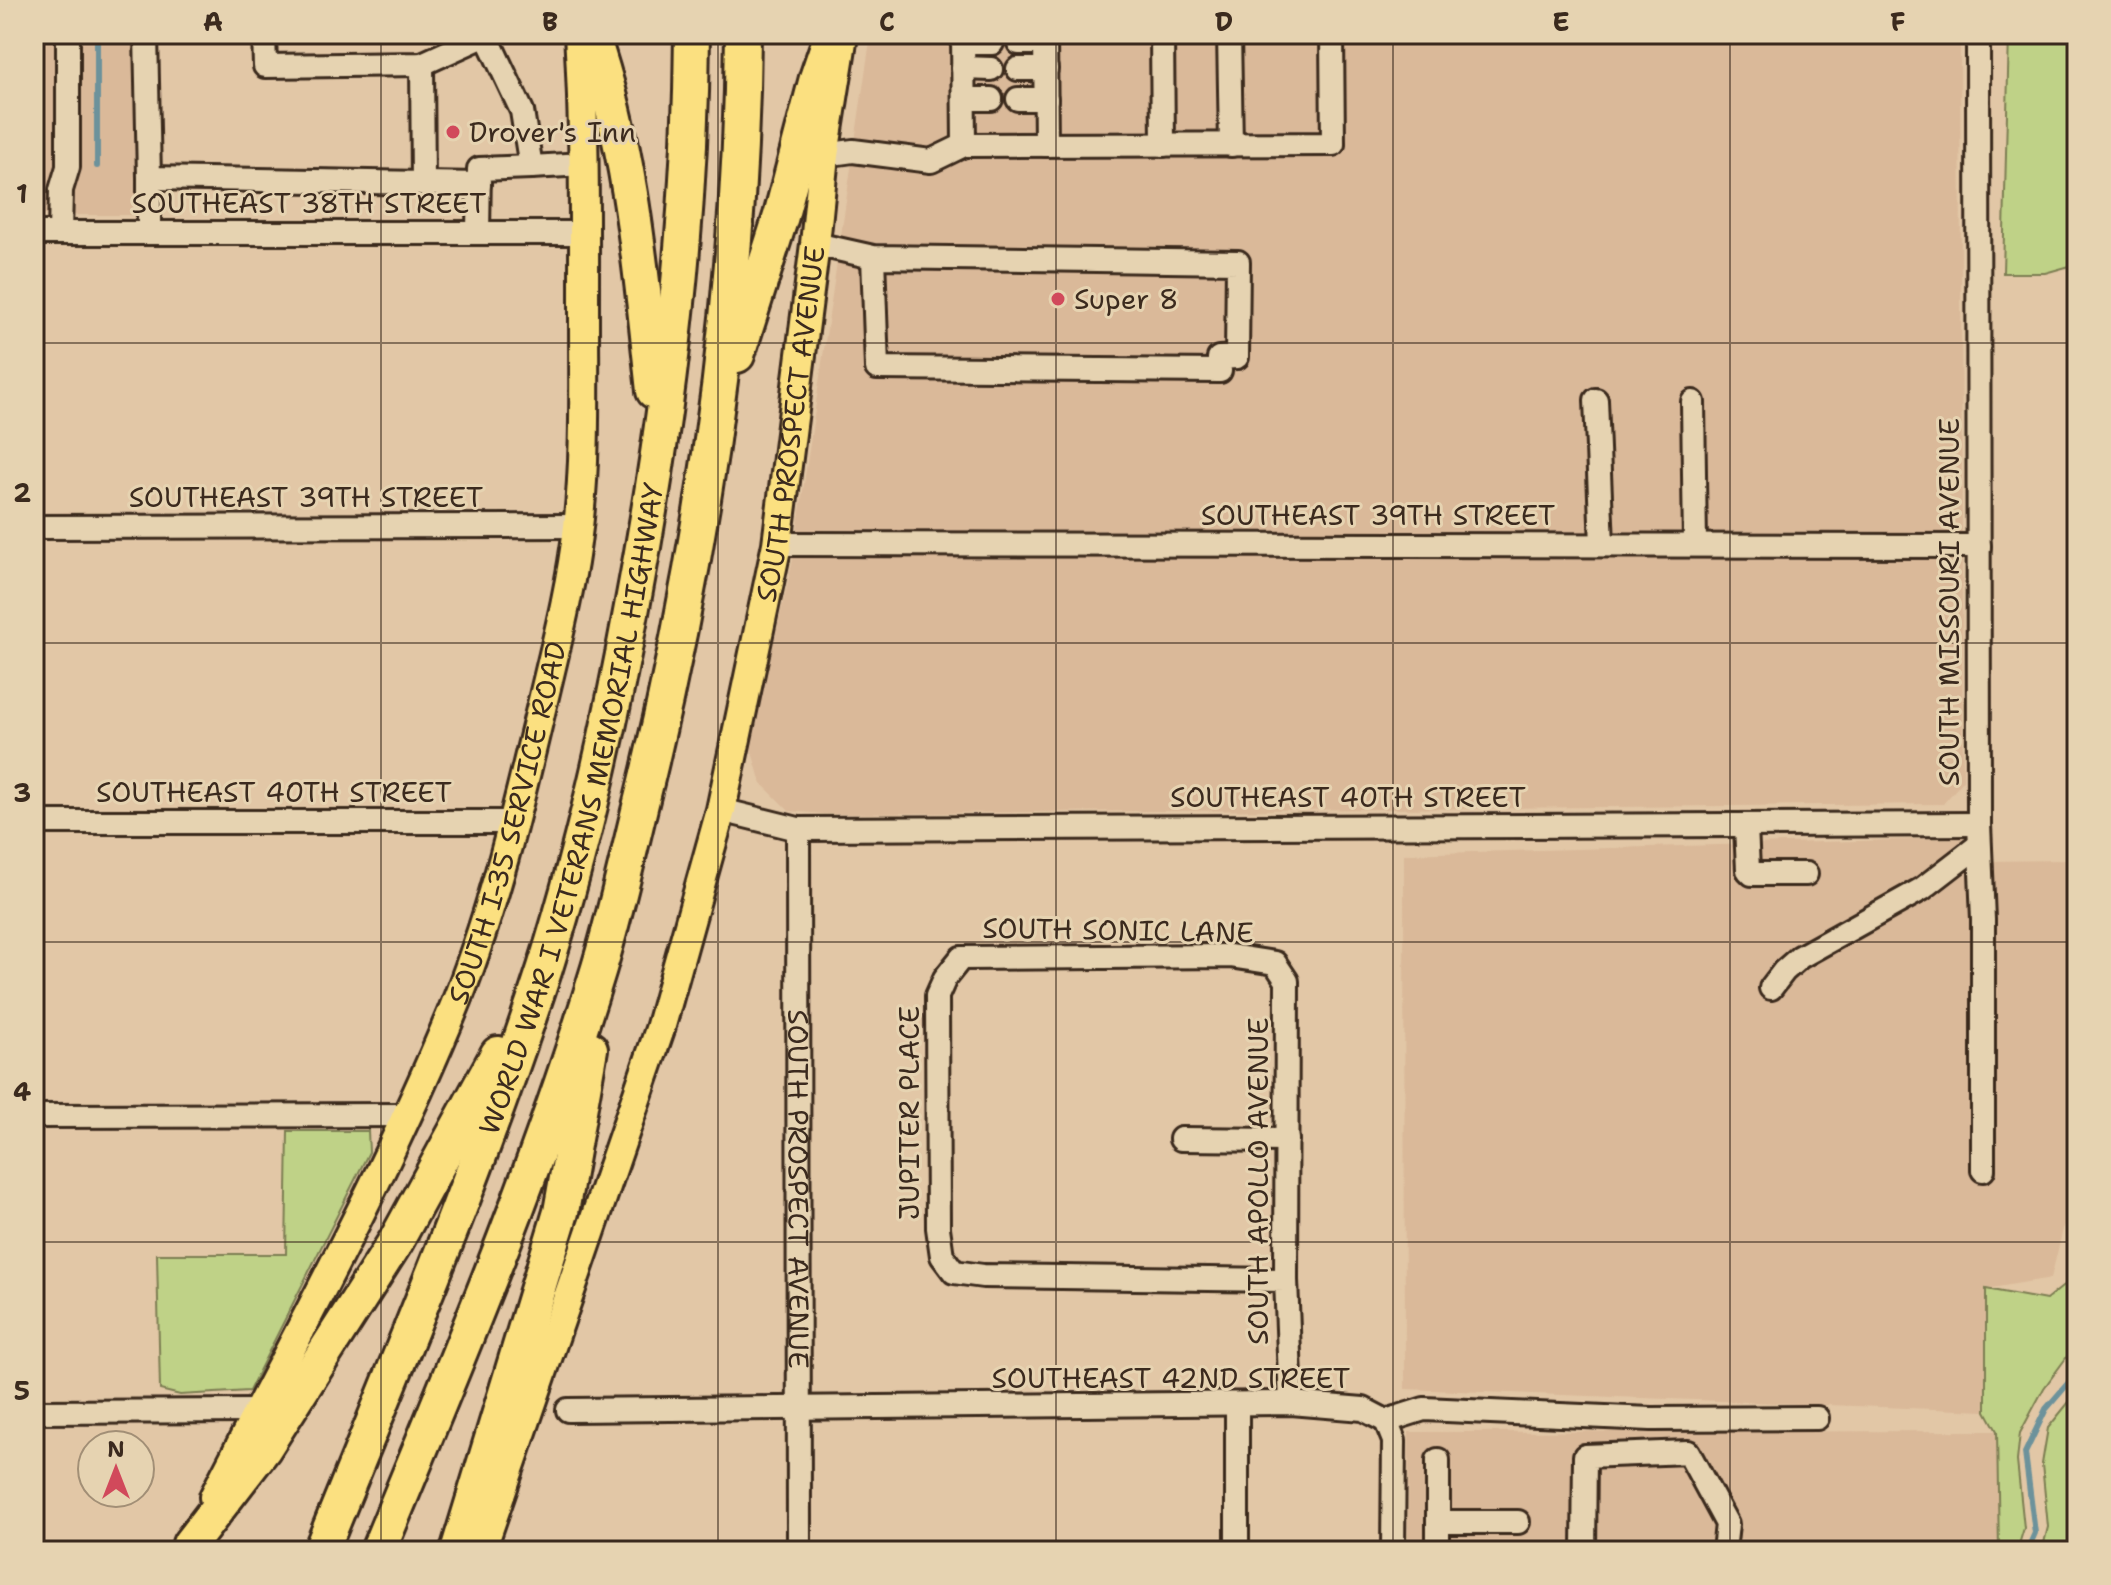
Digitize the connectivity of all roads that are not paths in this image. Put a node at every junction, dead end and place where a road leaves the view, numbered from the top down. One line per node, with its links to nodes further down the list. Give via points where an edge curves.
1 (68, 34): 39 (street, via 68,167 61,190)
2 (146, 34): 35 (street)
3 (264, 34): 19 (street, via 265,66)
4 (579, 34): 33 (main road, SOUTH I-35 SERVICE ROAD)
5 (591, 34): 48 (highway, via 630,187)
6 (692, 34): 48 (highway, WORLD WAR I VETERANS MEMORIAL HIGHWAY, via 682,249)
7 (743, 34): 47 (highway, WORLD WAR I VETERANS MEMORIAL HIGHWAY, via 735,222)
8 (832, 34): 47 (highway)
9 (844, 34): 32 (main road, SOUTH PROSPECT AVENUE)
10 (1162, 34): 30 (street)
11 (1229, 34): 31 (street)
12 (1332, 34): 31 (street, via 1333,144)
13 (1978, 34): 54 (street, SOUTH MISSOURI AVENUE)
14 (486, 35): 19 (street); 34 (street, via 522,111)
15 (963, 38): 17 (street); 20 (street)
16 (1046, 38): 18 (street); 23 (street)
17 (992, 43)
18 (1019, 43)
19 (422, 64): 36 (street)
20 (963, 68): 21 (street); 24 (street)
21 (991, 69)
22 (1018, 69): 23 (street)
23 (1046, 69): 27 (street)
24 (964, 99): 25 (street); 28 (street)
25 (991, 99)
26 (1018, 99): 27 (street)
27 (1046, 99): 29 (street)
28 (964, 145): 29 (street); 32 (street, via 931,161 853,151)
29 (1046, 145): 30 (street)
30 (1163, 145): 31 (street)
31 (1231, 145)
32 (824, 155): 43 (main road, SOUTH PROSPECT AVENUE)
33 (584, 164): 34 (street); 42 (main road, SOUTH I-35 SERVICE ROAD)
34 (531, 167): 37 (street, via 479,169)
35 (149, 178): 36 (street); 40 (street)
36 (423, 184): 37 (street)
37 (479, 184): 41 (street)
38 (34, 233): 39 (street, SOUTHEAST 38TH STREET)
39 (60, 233): 40 (street, SOUTHEAST 38TH STREET)
40 (149, 233): 41 (street, SOUTHEAST 38TH STREET)
41 (478, 233): 42 (street, SOUTHEAST 38TH STREET)
42 (585, 233): 49 (main road, SOUTH I-35 SERVICE ROAD)
43 (815, 244): 44 (street); 51 (main road, SOUTH PROSPECT AVENUE)
44 (873, 257): 44 (street, via 877,368 1220,371 1219,358 1237,357 1238,262)
45 (1596, 400): 52 (street)
46 (1693, 402): 53 (street)
47 (717, 416): 62 (highway, WORLD WAR I VETERANS MEMORIAL HIGHWAY, via 683,622)
48 (660, 444): 65 (highway, WORLD WAR I VETERANS MEMORIAL HIGHWAY, via 618,686)
49 (579, 526): 50 (street, SOUTHEAST 39TH STREET); 57 (main road, SOUTH I-35 SERVICE ROAD)
50 (34, 527)
51 (777, 544): 52 (street, SOUTHEAST 39TH STREET); 55 (main road, SOUTH PROSPECT AVENUE)
52 (1602, 545): 53 (street, SOUTHEAST 39TH STREET)
53 (1695, 545): 54 (street, SOUTHEAST 39TH STREET)
54 (1979, 546): 60 (street, SOUTH MISSOURI AVENUE)
55 (721, 810): 59 (street, SOUTHEAST 40TH STREET); 88 (main road, via 660,1029)
56 (34, 822): 57 (street, SOUTHEAST 40TH STREET)
57 (515, 822): 67 (main road, SOUTH I-35 SERVICE ROAD, via 458,996)
58 (1746, 826): 59 (street, SOUTHEAST 40TH STREET); 60 (street, SOUTHEAST 40TH STREET); 61 (street, via 1752,874)
59 (798, 829): 75 (street, SOUTH PROSPECT AVENUE)
60 (1979, 834): 66 (street, via 1922,889 1800,957); 71 (street, SOUTH MISSOURI AVENUE)
61 (1806, 874)
62 (613, 919): 86 (highway, WORLD WAR I VETERANS MEMORIAL HIGHWAY, via 534,1159); 87 (highway, via 561,1212)
63 (961, 958): 64 (street, SOUTH SONIC LANE, via 1230,956); 72 (street, JUPITER PLACE, via 937,996 938,1228 942,1256 954,1272)
64 (1275, 963): 70 (street, SOUTH APOLLO AVENUE, via 1287,981)
65 (545, 965): 84 (highway, via 396,1241 264,1448); 85 (highway, WORLD WAR I VETERANS MEMORIAL HIGHWAY, via 477,1167)
66 (1771, 988)
67 (407, 1115): 68 (street); 77 (main road, SOUTH I-35 SERVICE ROAD)
68 (34, 1116)
69 (1181, 1139): 70 (street)
70 (1287, 1140): 72 (street, SOUTH APOLLO AVENUE)
71 (1983, 1170)
72 (1286, 1280): 73 (street, SOUTH APOLLO AVENUE)
73 (1291, 1403): 74 (street, SOUTHEAST 42ND STREET); 80 (street, SOUTHEAST 42ND STREET, via 1363,1409)
74 (1237, 1405): 75 (street, SOUTHEAST 42ND STREET); 90 (street)
75 (800, 1407): 76 (street, SOUTHEAST 42ND STREET); 89 (street, SOUTH PROSPECT AVENUE)
76 (568, 1410)
77 (258, 1411): 78 (street); 84 (main road, SOUTH I-35 SERVICE ROAD)
78 (34, 1412)
79 (1817, 1418): 80 (street, via 1651,1419 1424,1409)
80 (1386, 1421): 91 (street, via 1394,1441)
81 (1438, 1460): 82 (street)
82 (1438, 1522): 83 (street); 92 (street)
83 (1518, 1522)
84 (188, 1548)
85 (321, 1551)
86 (378, 1551)
87 (458, 1551)
88 (481, 1551)
89 (799, 1551)
90 (1237, 1551)
91 (1393, 1551)
92 (1438, 1551)
93 (1584, 1551): 94 (street, via 1585,1456 1688,1452 1727,1524)
94 (1724, 1551)

